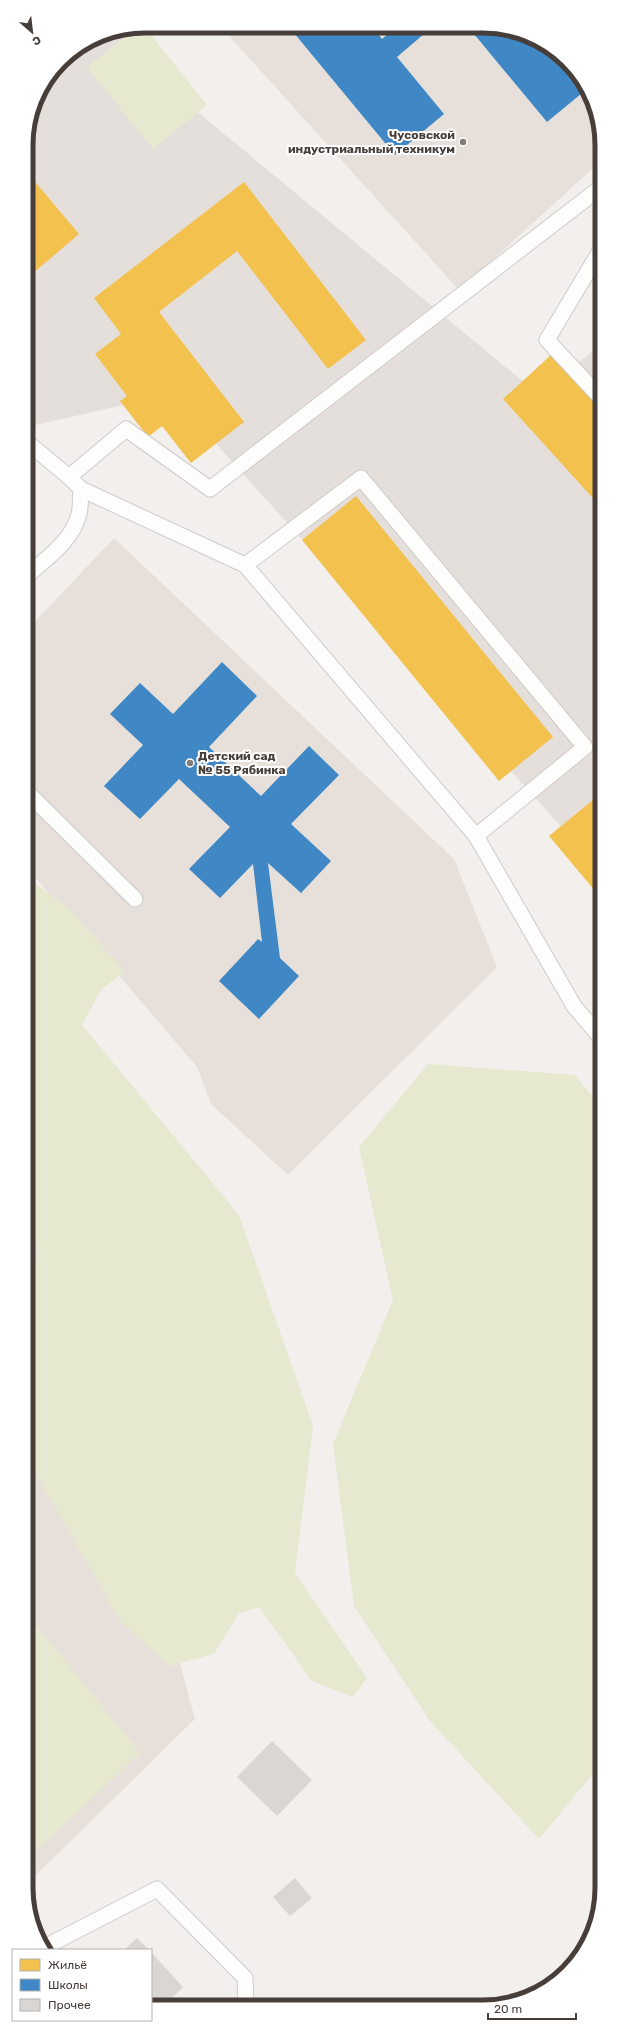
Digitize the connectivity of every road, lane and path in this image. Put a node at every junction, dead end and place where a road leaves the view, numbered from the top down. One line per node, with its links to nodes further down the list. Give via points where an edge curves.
1 (595, 192): 5 (lane, via 210,489 126,429)
2 (595, 259): 3 (lane, via 547,340)
3 (595, 392)
4 (33, 447): 5 (lane)
5 (69, 477): 6 (lane)
6 (81, 489): 7 (lane); 8 (lane, via 79,514 72,532 60,547)
7 (245, 565): 10 (lane); 10 (lane, via 361,478 585,747)
8 (33, 571)
9 (33, 798): 11 (lane)
10 (476, 836): 12 (lane, via 574,1006)
11 (135, 899)
12 (595, 1031)
13 (49, 1945): 14 (lane, via 157,1889 245,1978)
14 (246, 2000)

